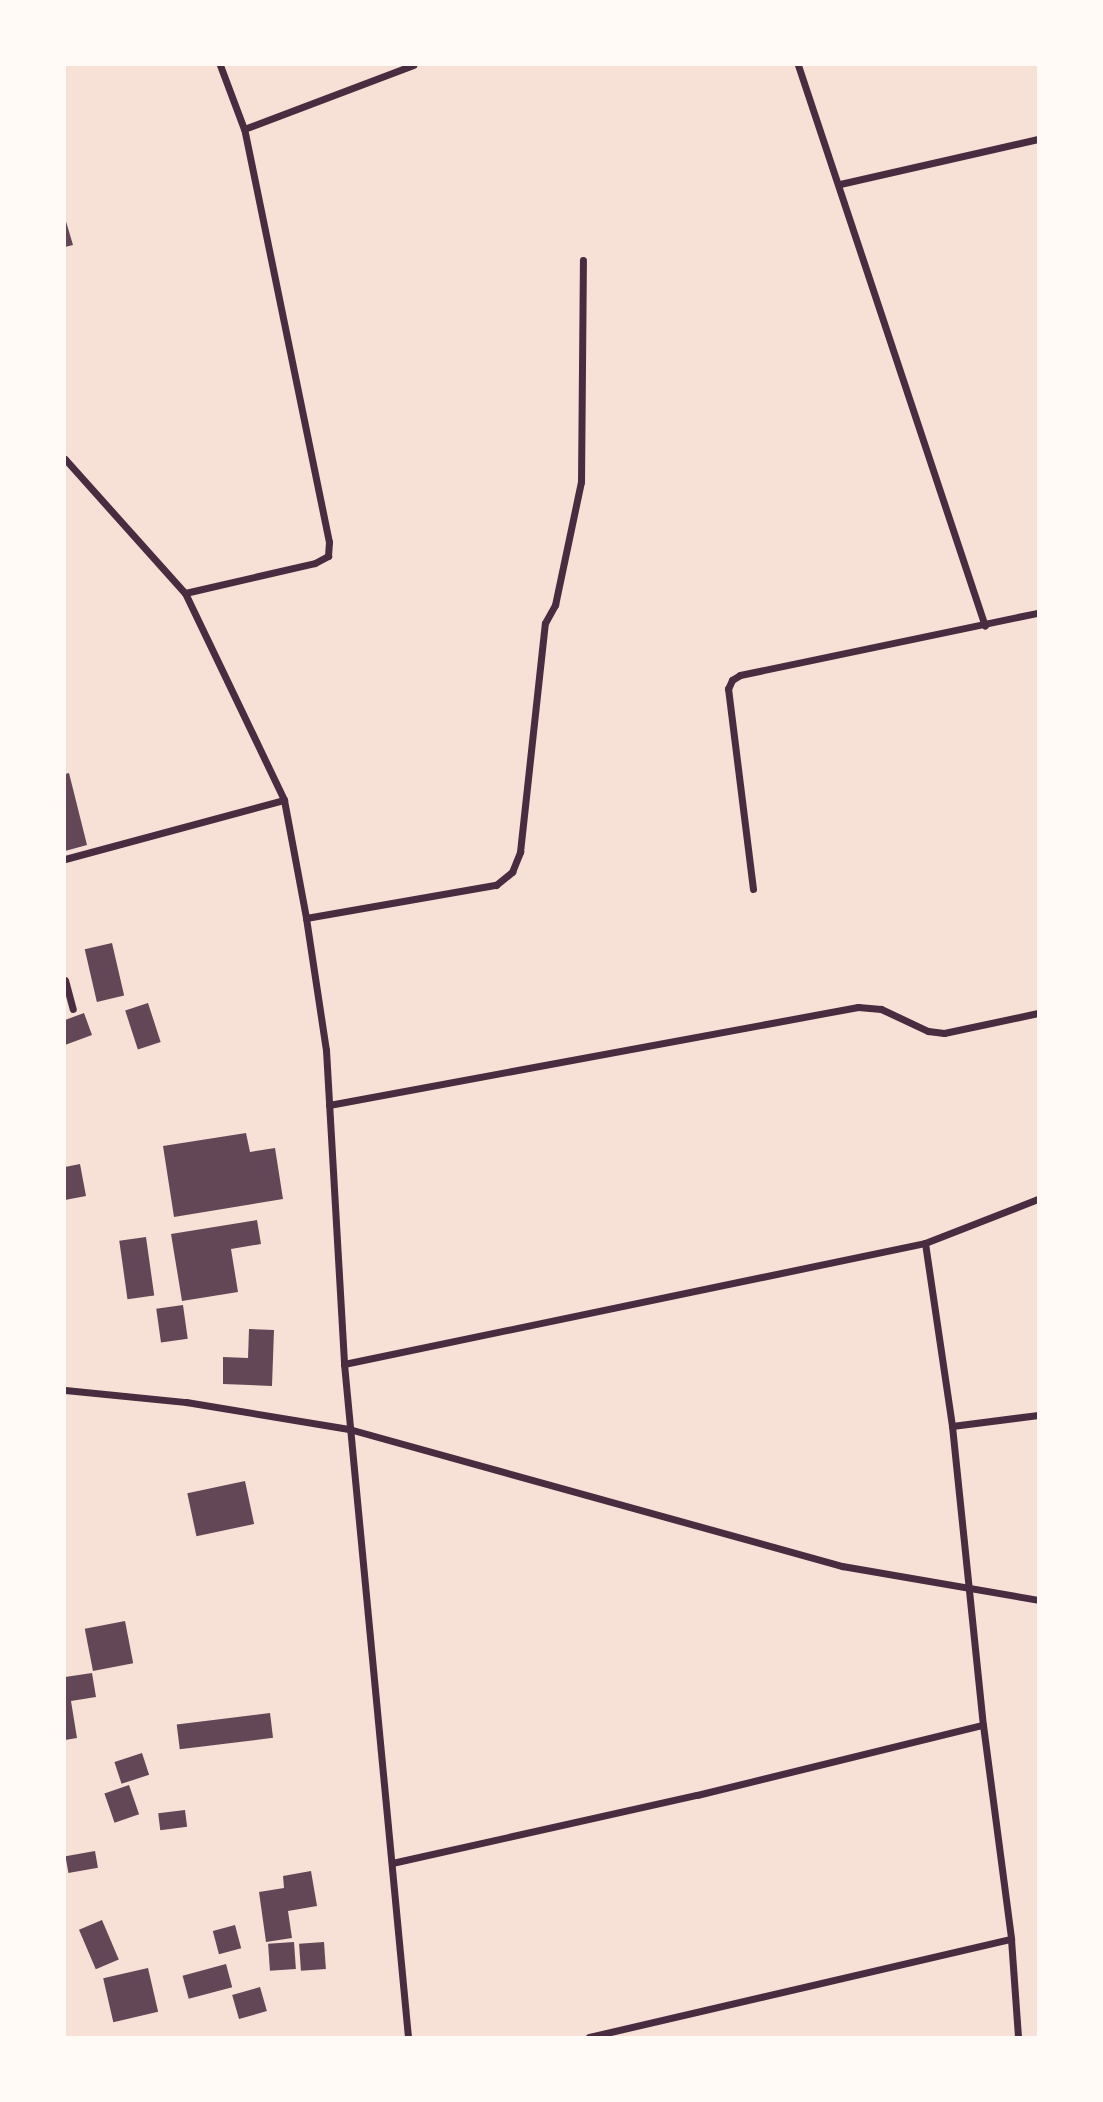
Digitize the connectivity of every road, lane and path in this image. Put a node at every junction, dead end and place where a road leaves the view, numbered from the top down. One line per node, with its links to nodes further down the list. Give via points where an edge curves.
1 (220, 65): 4 (street)
2 (413, 65): 4 (street)
3 (798, 65): 6 (street)
4 (244, 129): 9 (street, via 329,542 328,556 315,563)
5 (1038, 139): 6 (street)
6 (840, 184): 11 (street)
7 (583, 260): 15 (street, via 581,482 555,604 545,623 520,852 512,872 496,886)
8 (65, 459): 9 (street)
9 (185, 593): 12 (street)
10 (1038, 613): 11 (street)
11 (985, 626): 14 (street, via 732,680 728,689)
12 (284, 800): 13 (street); 15 (street)
13 (65, 859)
14 (753, 890)
15 (306, 918): 19 (street, via 326,1050)
16 (65, 980): 17 (street)
17 (73, 1009)
18 (1038, 1013): 19 (street, via 944,1033 928,1031 881,1009 859,1007)
19 (329, 1105): 22 (street)
20 (1038, 1199): 21 (street)
21 (925, 1243): 22 (street); 25 (street)
22 (344, 1364): 26 (street)
23 (65, 1390): 26 (street, via 186,1402)
24 (1038, 1415): 25 (street)
25 (952, 1426): 27 (street)
26 (349, 1429): 27 (street, via 842,1566); 30 (street)
27 (968, 1590): 28 (street); 29 (street)
28 (1038, 1600)
29 (983, 1725): 30 (street); 31 (street)
30 (391, 1863): 32 (street)
31 (1011, 1939): 33 (street); 34 (street)
32 (408, 2037)
33 (589, 2037)
34 (1018, 2037)

